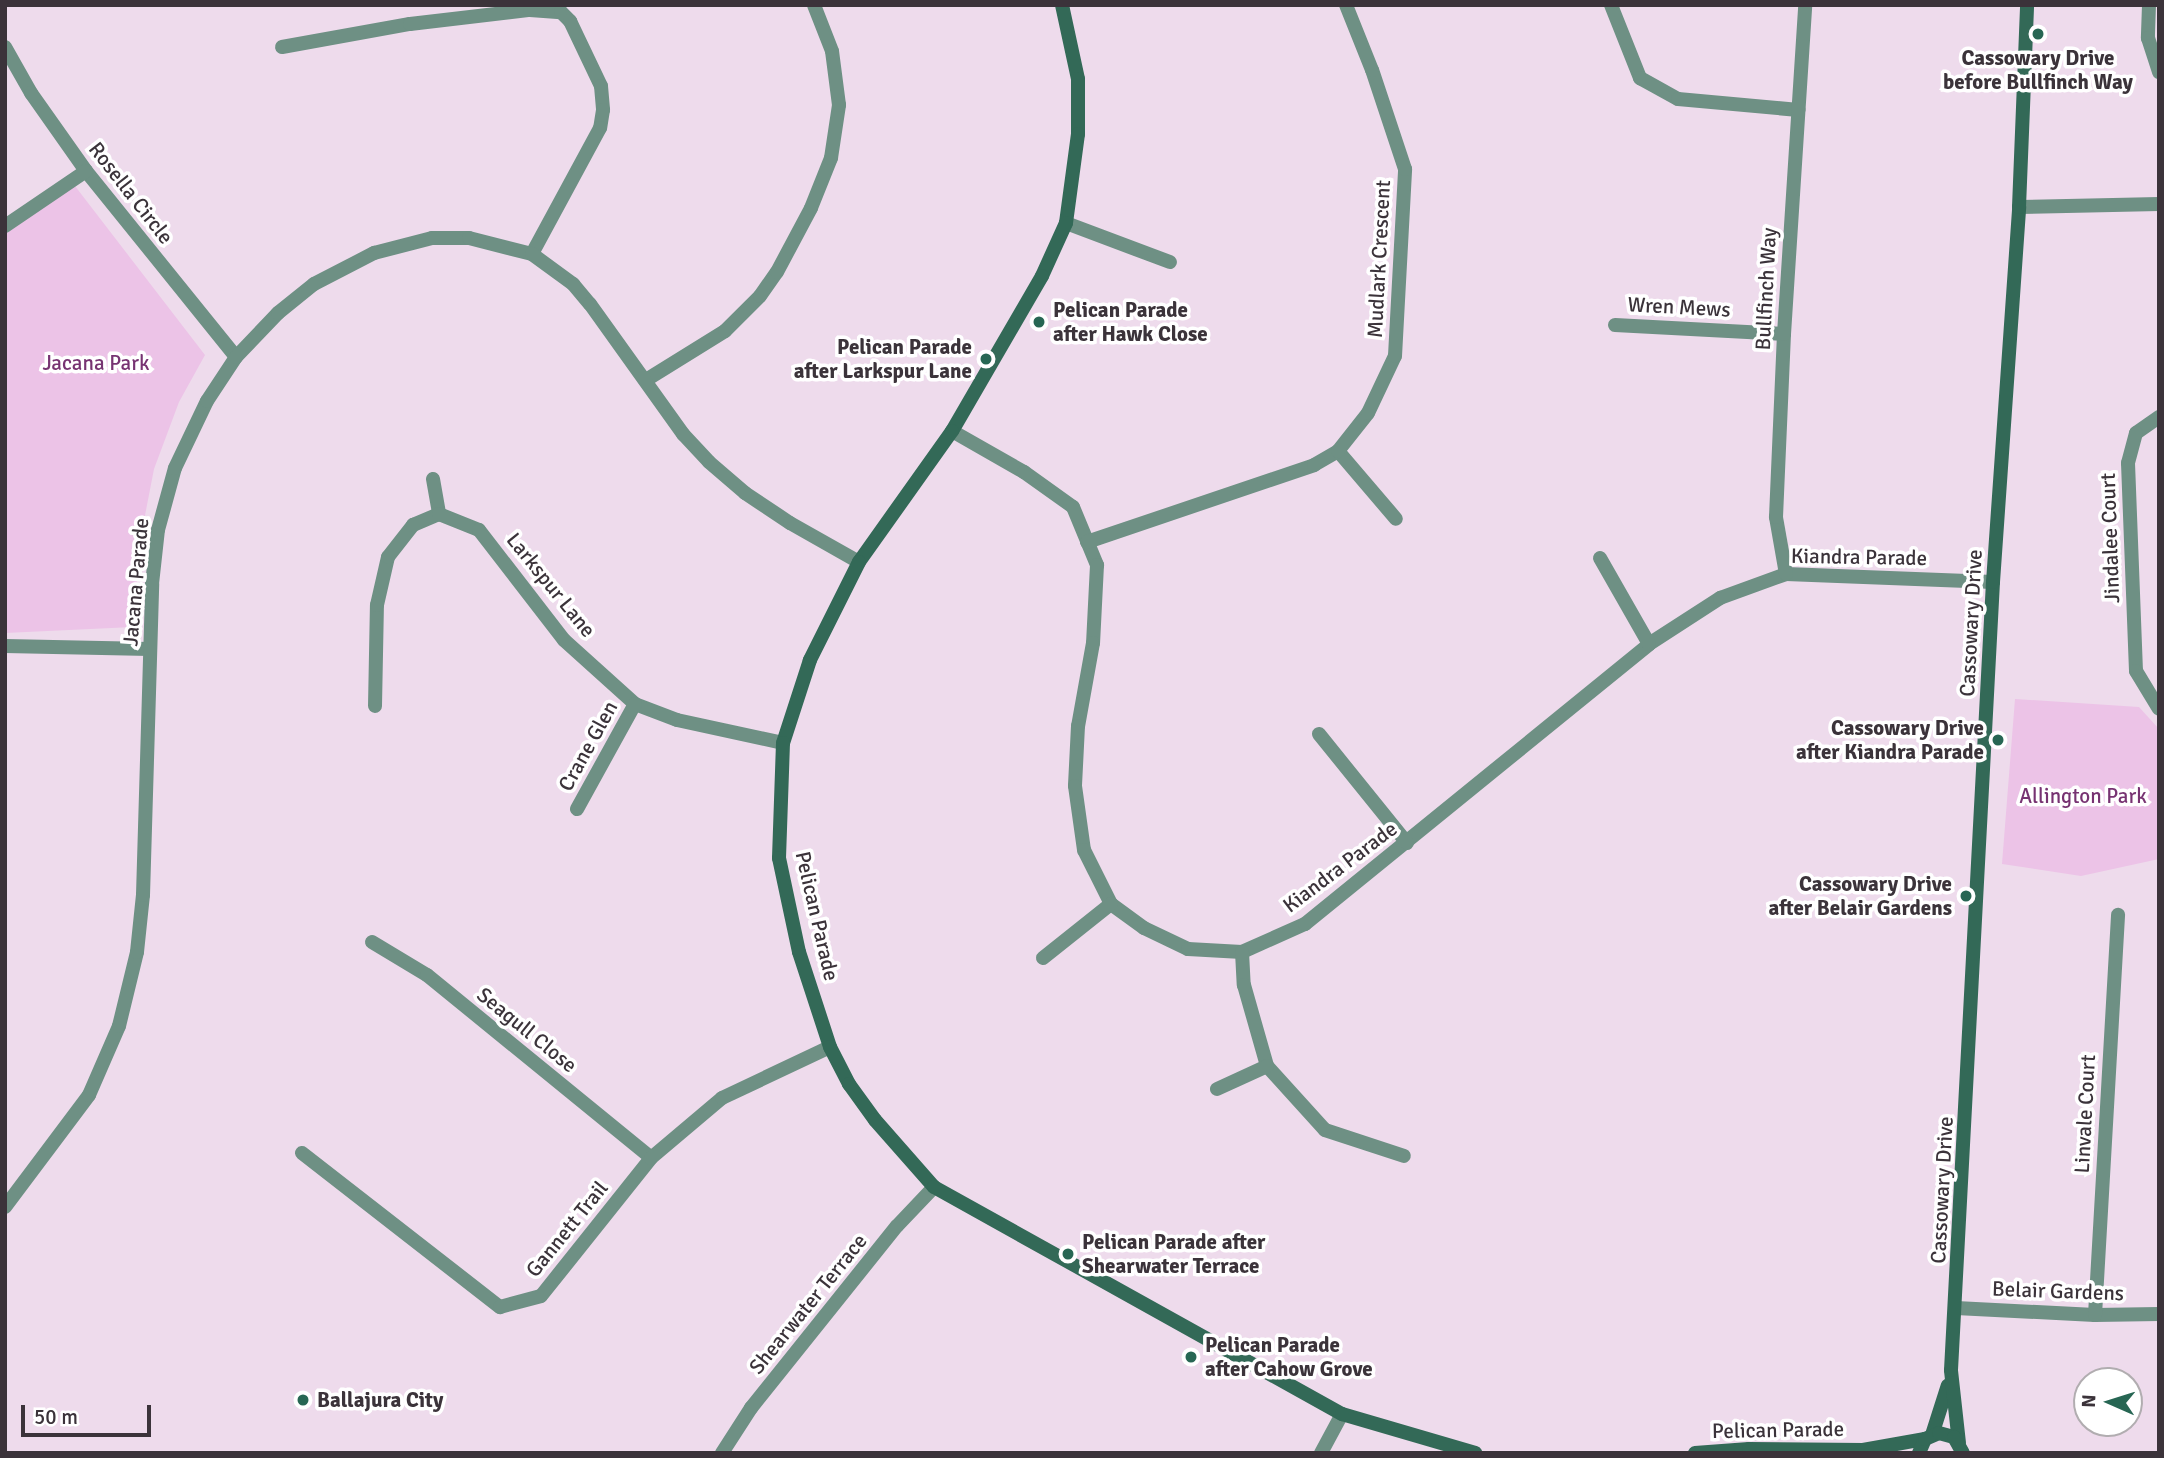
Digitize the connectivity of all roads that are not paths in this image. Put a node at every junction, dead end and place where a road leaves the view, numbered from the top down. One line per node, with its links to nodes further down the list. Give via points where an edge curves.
1 (814, 5): 22 (street, via 831,51 839,105 831,158 811,208 760,296 724,331)
2 (1062, 5): 15 (street, Pelican Parade, via 1078,79 1078,134)
3 (1346, 5): 25 (street, Mudlark Crescent, via 1405,169 1395,356 1368,413)
4 (1611, 5): 11 (street, via 1640,78 1678,99)
5 (1805, 5): 11 (street, Bullfinch Way)
6 (2027, 5): 14 (street, Cassowary Drive)
7 (2149, 5): 10 (street, via 2148,38)
8 (5, 47): 12 (street, Rosella Circle)
9 (282, 47): 17 (street, via 410,24 530,10 561,12 601,86 603,110 600,128)
10 (2159, 72)
11 (1798, 110): 20 (street, Bullfinch Way)
12 (86, 172): 16 (street); 21 (street, Rosella Circle)
13 (2159, 204): 14 (street)
14 (2019, 207): 33 (street, Cassowary Drive)
15 (1066, 223): 18 (street); 24 (street, Pelican Parade, via 1025,306)
16 (5, 226)
17 (532, 254): 21 (street, Jacana Parade, via 469,238 400,244 314,284); 22 (street, Jacana Parade, via 573,284)
18 (1170, 262)
19 (1615, 325): 20 (street, Wren Mews)
20 (1784, 334): 32 (street, Bullfinch Way, via 1776,517)
21 (236, 356): 36 (street, Jacana Parade, via 207,401 175,468 158,530)
22 (646, 380): 31 (street, Jacana Parade, via 683,434 745,492)
23 (2159, 416): 39 (street, Jindalee Court, via 2136,433 2127,463 2136,671)
24 (952, 431): 29 (street, Kiandra Parade, via 1024,472 1073,508); 31 (street, Pelican Parade)
25 (1338, 451): 28 (street); 29 (street, Mudlark Crescent, via 1314,465)
26 (433, 479): 27 (street)
27 (439, 514): 37 (street, Larkspur Lane, via 479,530 564,640); 38 (street, via 413,525 388,558 377,605)
28 (1396, 519)
29 (1087, 542): 44 (street, Kiandra Parade, via 1097,565 1074,786 1084,850)
30 (1600, 558): 34 (street)
31 (859, 562): 41 (street, Pelican Parade, via 810,660)
32 (1786, 574): 33 (street, Kiandra Parade); 34 (street, Kiandra Parade, via 1720,598)
33 (1993, 582): 57 (street, Cassowary Drive)
34 (1649, 644): 43 (street, Kiandra Parade)
35 (5, 646): 36 (street)
36 (150, 649): 56 (street, Jacana Parade, via 143,895 137,952 119,1026 89,1095)
37 (635, 704): 41 (street, Larkspur Lane, via 677,720); 42 (street, Crane Glen)
38 (375, 706)
39 (2159, 709)
40 (1319, 734): 43 (street)
41 (783, 743): 49 (street, Pelican Parade, via 779,858 799,952)
42 (577, 808)
43 (1407, 842): 47 (street, Kiandra Parade, via 1305,924)
44 (1111, 904): 47 (street, Kiandra Parade, via 1144,928 1188,949); 48 (street)
45 (2118, 915): 59 (street, Linvale Court)
46 (372, 942): 54 (street, Seagull Close, via 427,975)
47 (1242, 952): 50 (street, via 1244,985)
48 (1043, 958)
49 (830, 1047): 54 (street, Gannett Trail, via 722,1098); 55 (street, Pelican Parade, via 875,1120)
50 (1267, 1066): 51 (street); 53 (street, via 1325,1130)
51 (1217, 1089)
52 (302, 1153): 54 (street, Gannett Trail, via 500,1307 541,1296)
53 (1404, 1156)
54 (651, 1158)
55 (934, 1187): 61 (street, Pelican Parade); 65 (street, Shearwater Terrace, via 751,1408)
56 (5, 1208)
57 (1956, 1308): 59 (street, Belair Gardens); 60 (street, Cassowary Drive)
58 (2159, 1314): 59 (street, Belair Gardens)
59 (2095, 1315)
60 (1951, 1370): 62 (street, Cassowary Drive); 63 (street, Cassowary Drive)
61 (1342, 1414): 66 (street); 67 (street, Pelican Parade)
62 (1925, 1442): 63 (street, via 1947,1434); 64 (street, Pelican Parade)
63 (1961, 1448)
64 (1868, 1451): 68 (street, Pelican Parade)
65 (722, 1453)
66 (1321, 1453)
67 (1475, 1453)
68 (1695, 1453)

